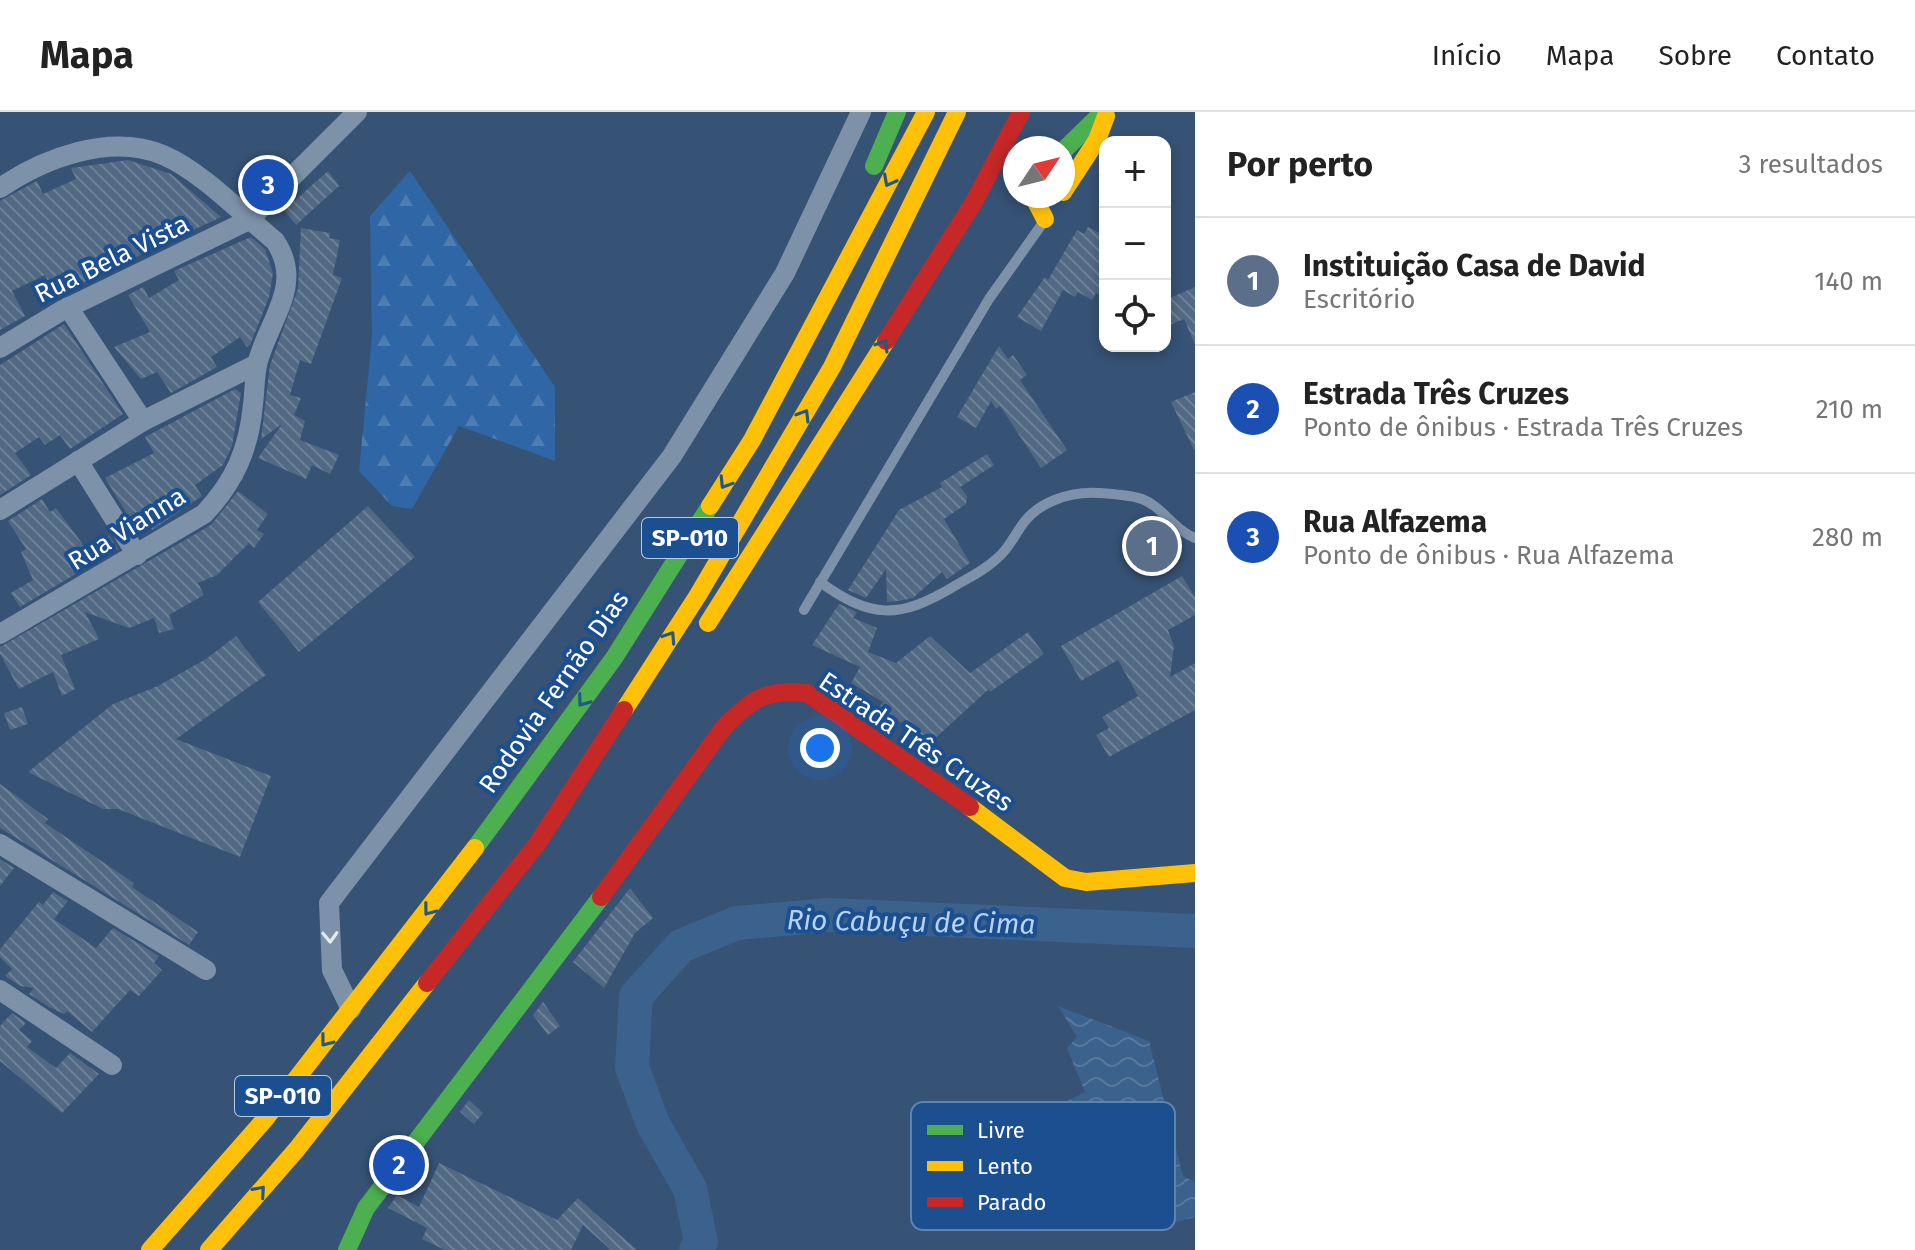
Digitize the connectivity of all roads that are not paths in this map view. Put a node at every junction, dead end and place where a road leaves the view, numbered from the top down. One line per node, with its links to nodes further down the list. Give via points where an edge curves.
1 (357, 112): 16 (street, Rua Bela Vista)
2 (861, 112): 36 (street, one-way to 36, via 785,273 672,456 329,903 332,970)
3 (897, 112): 21 (main road)
4 (926, 112): 21 (main road, Rodovia Fernão Dias / SP-010, one-way to 21)
5 (957, 112): 32 (main road, SP-010, one-way to 5, via 698,595 832,367)
6 (1021, 112): 12 (main road)
7 (1105, 112): 8 (main road); 9 (main road, via 1097,140)
8 (1075, 140)
9 (1075, 174)
10 (1003, 184): 12 (main road)
11 (0, 188): 16 (street, Rua Vianna, via 45,161 72,153 132,149 161,154 179,164)
12 (974, 202): 29 (main road, one-way to 12)
13 (1039, 208): 15 (main road)
14 (1052, 208): 15 (main road)
15 (1045, 219): 26 (lane, via 989,299)
16 (249, 220): 17 (street, Rua Bela Vista); 19 (street, Rua Vianna, via 275,241 289,275)
17 (68, 307): 18 (street, Rua Bela Vista); 20 (street)
18 (0, 348)
19 (257, 364): 20 (street); 25 (street, Rua Vianna, via 245,453 227,489 204,514)
20 (143, 421): 22 (street)
21 (743, 454): 36 (main road, Rodovia Fernão Dias / SP-010, one-way to 36, via 614,658)
22 (78, 461): 23 (street); 25 (street)
23 (0, 510)
24 (1195, 538): 26 (lane, via 1142,499 1097,492 1052,500 1035,510 994,562 905,610 869,610)
25 (137, 555): 28 (street, Rua Vianna)
26 (820, 582): 27 (lane)
27 (804, 610)
28 (0, 634)
29 (700, 635)
30 (615, 759): 32 (main road, via 582,804)
31 (0, 844): 34 (street)
32 (537, 844): 39 (main road, SP-010, one-way to 32, via 297,1149)
33 (1195, 873): 40 (main road, Estrada Três Cruzes, via 1086,882 1065,878 807,693 775,690 749,703 724,727 366,1208)
34 (206, 970)
35 (0, 990): 37 (street)
36 (351, 1009): 38 (main road, Rodovia Fernão Dias / SP-010, one-way to 38, via 266,1118)
37 (112, 1065)
38 (150, 1250)
39 (209, 1250)
40 (347, 1250)

